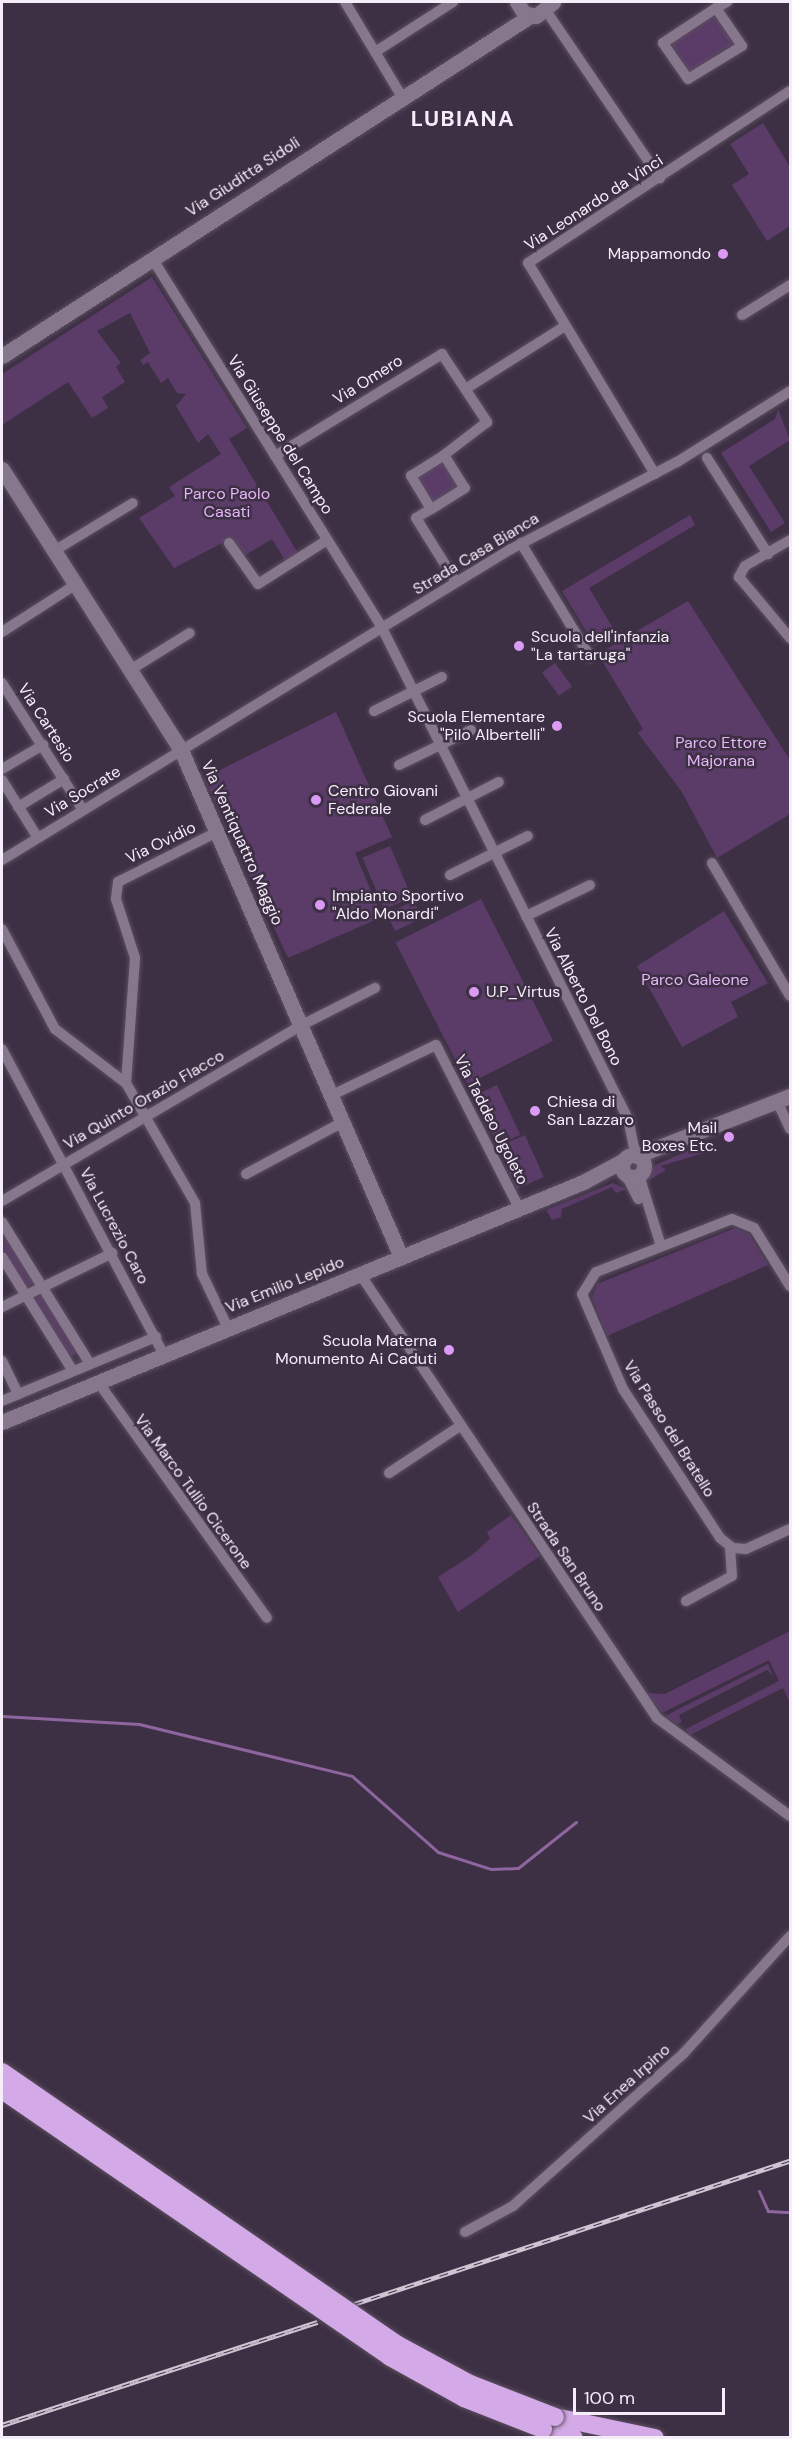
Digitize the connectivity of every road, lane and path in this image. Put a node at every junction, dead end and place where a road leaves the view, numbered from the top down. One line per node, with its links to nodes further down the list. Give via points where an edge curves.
1 (345, 2): 7 (street)
2 (453, 2): 7 (street)
3 (727, 2): 5 (street)
4 (550, 7): 6 (street, Via Giuditta Sidoli); 10 (street)
5 (716, 8): 5 (street, via 742,46 688,79 663,43)
6 (522, 9): 9 (street, Via Giuditta Sidoli, via 506,31)
7 (375, 52): 9 (street)
8 (790, 91): 10 (street, Via Leonardo da Vinci)
9 (402, 97): 11 (street, Via Giuditta Sidoli)
10 (660, 178): 14 (street, Via Leonardo da Vinci, via 528,263)
11 (152, 258): 15 (street, Via Giuditta Sidoli); 19 (street, Via Giuseppe del Campo)
12 (790, 285): 13 (street)
13 (742, 315)
14 (565, 326): 16 (street); 22 (street, Via Leonardo da Vinci)
15 (2, 356)
16 (467, 388): 18 (street, Via Omero, via 487,426); 19 (street, Via Omero, via 447,356 438,354)
17 (790, 391): 22 (street, Strada Casa Bianca)
18 (444, 455): 24 (street, via 411,476); 24 (street, via 465,488)
19 (275, 456): 25 (street, Via Giuseppe del Campo)
20 (707, 458): 30 (street)
21 (2, 469): 29 (street, Via Ventiquattro Maggio)
22 (655, 474): 28 (street, Strada Casa Bianca)
23 (133, 503): 29 (street)
24 (431, 509): 31 (street, via 416,518)
25 (327, 540): 27 (street, via 258,584); 33 (street, Via Giuseppe del Campo)
26 (790, 540): 30 (street)
27 (230, 543)
28 (521, 543): 31 (street, Strada Casa Bianca); 37 (street)
29 (54, 551): 32 (street, Via Ventiquattro Maggio)
30 (768, 554): 36 (street, via 745,566 742,580)
31 (456, 582): 33 (street, Strada Casa Bianca)
32 (75, 585): 34 (street); 38 (street, Via Ventiquattro Maggio)
33 (382, 628): 41 (street, Via Alberto Del Bono); 46 (street, Strada Casa Bianca)
34 (2, 632)
35 (190, 633): 38 (street)
36 (790, 638)
37 (590, 657)
38 (130, 670): 46 (street, Via Ventiquattro Maggio)
39 (442, 677): 41 (street)
40 (2, 683): 44 (street, Via Cartesio)
41 (413, 691): 42 (street); 45 (street, Via Alberto Del Bono)
42 (374, 711)
43 (471, 730): 45 (street)
44 (43, 745): 48 (street); 49 (street, Via Cartesio)
45 (440, 745): 47 (street); 52 (street, Via Alberto Del Bono)
46 (181, 750): 54 (street, Via Socrate); 56 (street, Via Ventiquattro Maggio)
47 (399, 765)
48 (2, 770)
49 (64, 779): 53 (street); 54 (street, Via Cartesio)
50 (2, 780): 53 (street)
51 (500, 782): 52 (street)
52 (467, 799): 55 (street); 59 (street, Via Alberto Del Bono)
53 (18, 807): 58 (street)
54 (83, 810): 58 (street, Via Socrate)
55 (425, 820)
56 (217, 832): 68 (street, Via Ventiquattro Maggio); 70 (street, Via Ovidio, via 118,882 116,899 135,958)
57 (528, 836): 59 (street)
58 (38, 838): 60 (street, Via Socrate)
59 (494, 853): 62 (street); 64 (street, Via Alberto Del Bono)
60 (2, 860)
61 (712, 863): 67 (street)
62 (450, 875)
63 (590, 885): 64 (street)
64 (526, 916): 77 (street, Via Alberto Del Bono, via 633,1131)
65 (2, 929): 70 (street, via 55,1029)
66 (375, 988): 68 (street, Via Quinto Orazio Flacco)
67 (790, 996)
68 (302, 1025): 71 (street, Via Ventiquattro Maggio); 73 (street, Via Quinto Orazio Flacco)
69 (2, 1050): 76 (street, Via Lucrezio Caro)
70 (126, 1083): 73 (street)
71 (332, 1095): 74 (street, Via Ventiquattro Maggio); 80 (street, Via Taddeo Ugoleto, via 436,1045)
72 (784, 1098): 75 (street); 77 (street, Via Emilio Lepido, via 707,1130)
73 (147, 1114): 76 (street, Via Quinto Orazio Flacco); 91 (street, via 195,1203 202,1274)
74 (343, 1122): 78 (street); 85 (street, Via Ventiquattro Maggio)
75 (790, 1129)
76 (64, 1164): 79 (street, Via Quinto Orazio Flacco); 83 (street, Via Lucrezio Caro)
77 (634, 1167): 80 (street, Via Emilio Lepido); 82 (street, Via Alberto Del Bono)
78 (246, 1174)
79 (2, 1201)
80 (519, 1208): 85 (street, Via Emilio Lepido)
81 (2, 1222): 88 (street)
82 (661, 1246): 87 (street, via 722,1221 740,1220 756,1230); 104 (street, Via Passo del Bratello, via 596,1272 583,1287 585,1304 623,1389)
83 (112, 1253): 88 (street); 92 (street, Via Lucrezio Caro)
84 (2, 1257): 89 (street)
85 (401, 1257): 86 (street, Via Emilio Lepido)
86 (360, 1274): 91 (street, Via Emilio Lepido); 101 (street, Strada San Bruno)
87 (790, 1286)
88 (42, 1287): 89 (street); 95 (street)
89 (25, 1295): 90 (street); 96 (street)
90 (2, 1307)
91 (228, 1328): 93 (street, Via Emilio Lepido)
92 (156, 1336): 93 (street, Via Lucrezio Caro); 95 (street)
93 (164, 1355): 97 (street, Via Emilio Lepido)
94 (2, 1361): 98 (street)
95 (90, 1364): 96 (street)
96 (73, 1371): 98 (street)
97 (98, 1382): 100 (street, Via Emilio Lepido); 106 (street, Via Marco Tullio Cicerone)
98 (18, 1394): 99 (street)
99 (2, 1401)
100 (2, 1422)
101 (460, 1426): 102 (street); 107 (street, Strada San Bruno, via 657,1718)
102 (389, 1473)
103 (790, 1529): 104 (street, via 752,1547)
104 (730, 1546): 105 (street, via 732,1576)
105 (686, 1601)
106 (267, 1618)
107 (790, 1816)
108 (790, 1936): 111 (street, Via Enea Irpino, via 684,2053 505,2213)
109 (2, 2072): 112 (highway, bridge, via 396,2343)
110 (2, 2090): 112 (highway, bridge, via 381,2352 464,2398)
111 (465, 2232)
112 (549, 2423): 113 (highway); 114 (highway)
113 (574, 2438)
114 (655, 2438)

